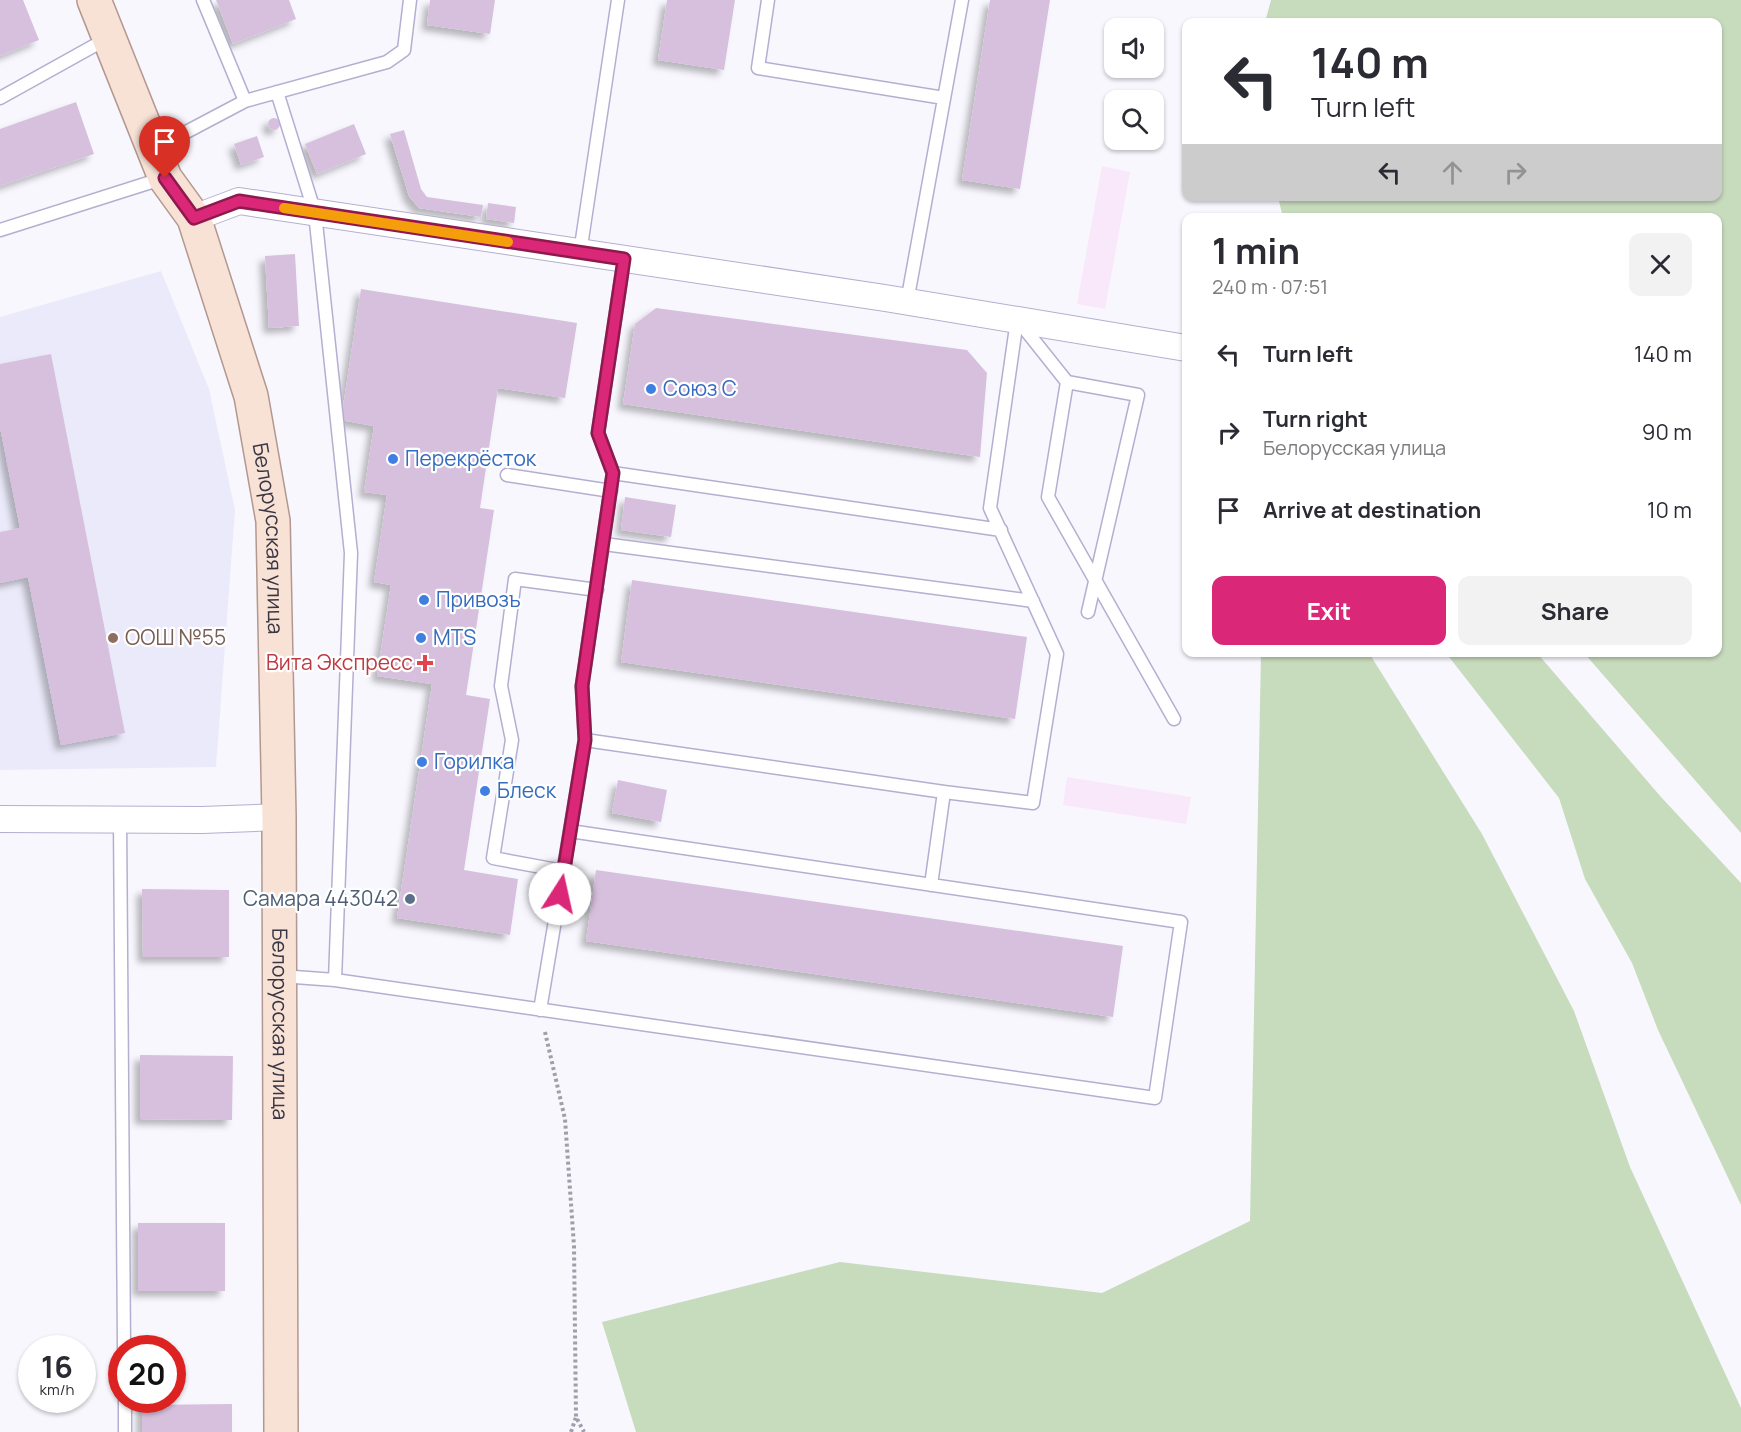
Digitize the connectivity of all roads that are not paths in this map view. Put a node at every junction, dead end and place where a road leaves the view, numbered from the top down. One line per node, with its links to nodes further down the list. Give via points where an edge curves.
1 (94, 0): 7 (main road, Белорусская улица)
2 (203, 0): 11 (lane)
3 (410, 0): 8 (lane, via 404,50 387,62)
4 (618, 0): 16 (lane)
5 (768, 0): 10 (lane, via 758,68)
6 (962, 0): 10 (lane)
7 (109, 38): 9 (lane); 12 (main road, Белорусская улица)
8 (277, 92): 11 (lane); 13 (lane)
9 (0, 98)
10 (944, 98): 18 (lane)
11 (245, 101): 12 (lane)
12 (160, 163): 14 (main road, Белорусская улица); 15 (lane)
13 (315, 213): 14 (street, via 239,201); 16 (street); 41 (lane, via 351,553)
14 (194, 218): 34 (main road, Белорусская улица, via 251,396 273,521)
15 (0, 230)
16 (580, 253): 17 (street)
17 (624, 259): 18 (street); 22 (lane, via 598,433)
18 (908, 302): 19 (street)
19 (1017, 320): 20 (street); 21 (lane); 25 (lane, via 990,507)
20 (1182, 347)
21 (1067, 382): 27 (lane, via 1048,497); 27 (lane, via 1138,395)
22 (613, 473): 24 (lane); 25 (lane)
23 (507, 476): 24 (lane)
24 (611, 491): 26 (lane)
25 (1001, 530): 29 (lane)
26 (604, 544): 28 (lane); 29 (lane)
27 (1095, 579): 30 (lane); 31 (lane)
28 (597, 590): 32 (lane, via 582,686); 38 (lane, via 515,579 501,686 512,740 493,858)
29 (1033, 601): 33 (lane, via 1057,654 1033,803)
30 (1088, 612)
31 (1174, 718)
32 (585, 740): 33 (lane); 37 (lane)
33 (944, 792): 39 (lane)
34 (279, 817): 36 (street); 40 (main road, Белорусская улица)
35 (0, 819): 36 (street)
36 (120, 819): 43 (lane)
37 (570, 831): 38 (lane); 39 (lane)
38 (563, 871): 42 (lane)
39 (931, 885): 42 (lane, via 1181,922 1155,1098)
40 (279, 976): 41 (lane); 46 (main road, Белорусская улица)
41 (335, 980): 42 (lane)
42 (540, 1010)
43 (124, 1335)
44 (125, 1413): 45 (lane)
45 (125, 1432)
46 (281, 1432)

